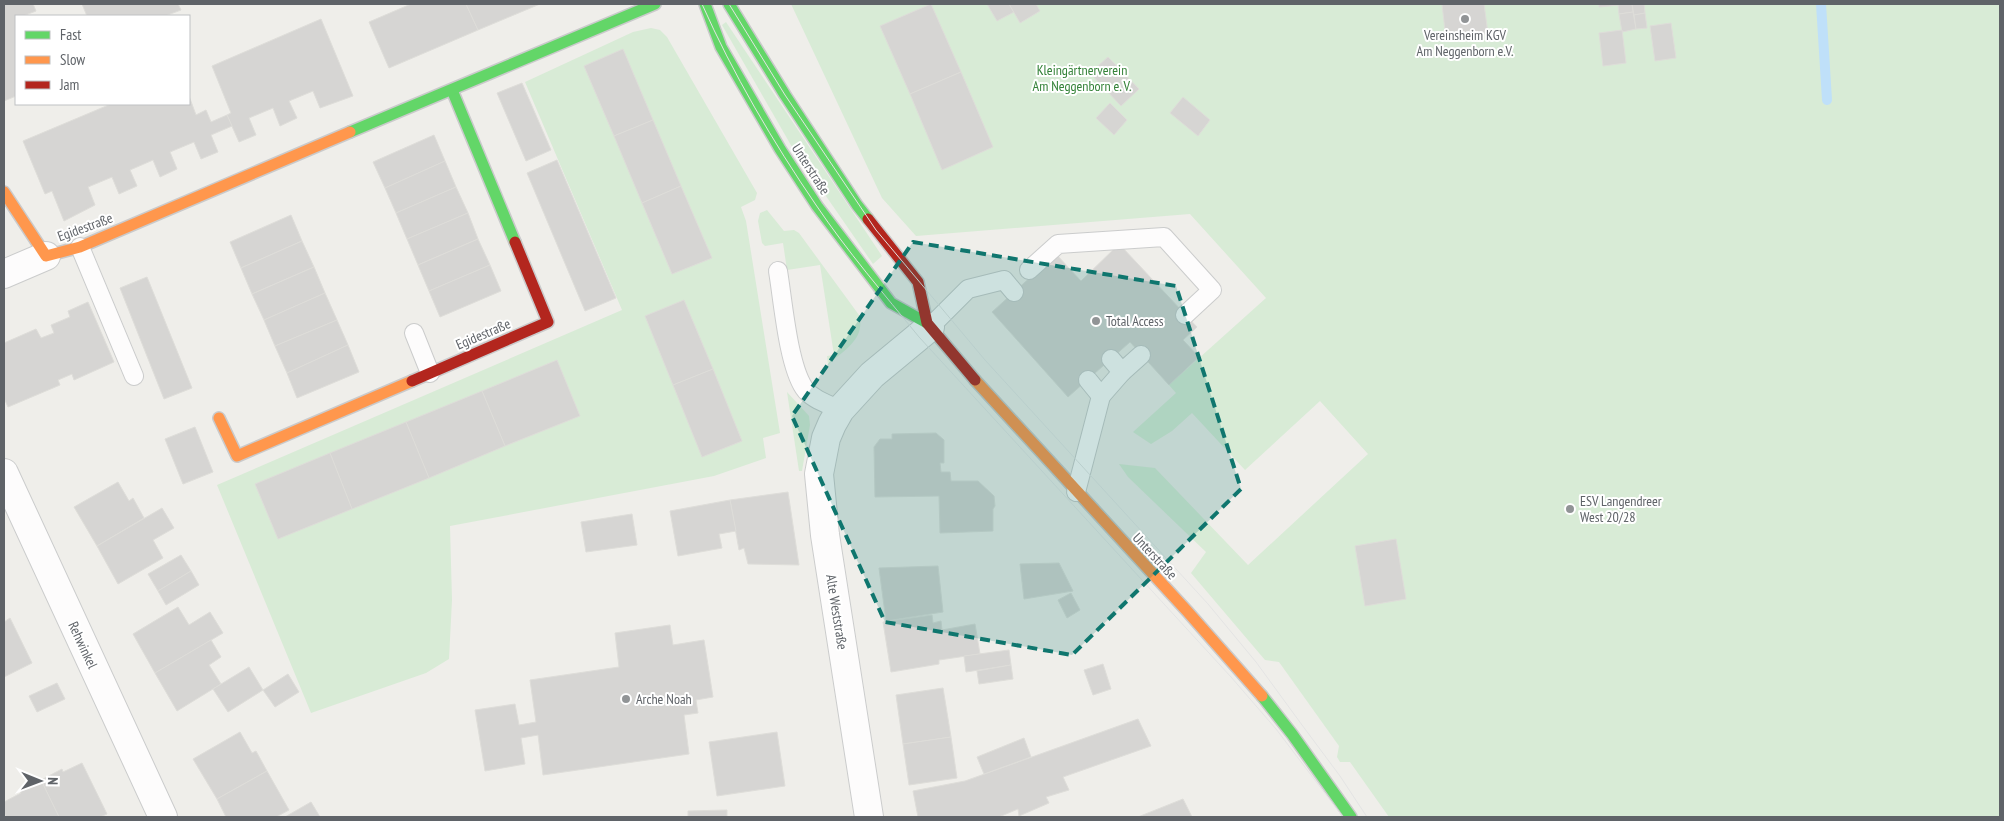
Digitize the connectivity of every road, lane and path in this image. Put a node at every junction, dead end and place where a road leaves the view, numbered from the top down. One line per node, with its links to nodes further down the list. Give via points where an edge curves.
1 (655, 4): 4 (main road, Egidestraße)
2 (705, 4): 11 (main road, Unterstraße, via 721,47 817,206 891,303)
3 (729, 4): 11 (main road, Unterstraße, via 857,205 918,282)
4 (452, 90): 6 (main road, Egidestraße, via 385,115); 14 (main road, Egidestraße, via 548,322)
5 (4, 192): 7 (main road, Egidestraße)
6 (80, 247): 7 (main road, Egidestraße); 15 (lane)
7 (46, 256): 9 (street)
8 (778, 271): 18 (lane, via 793,361 804,389 816,399)
9 (4, 274)
10 (1186, 315): 11 (lane, via 1212,290 1164,237 1058,244 1032,272 1009,286 968,289)
11 (929, 325): 18 (street, Alte Weststraße, via 872,375); 21 (main road, Unterstraße, via 971,377)
12 (414, 333): 14 (lane)
13 (1141, 355): 17 (lane, via 1117,366)
14 (430, 373): 19 (main road, Egidestraße, via 237,456)
15 (134, 376)
16 (1088, 380): 17 (lane)
17 (1101, 396): 21 (lane)
18 (840, 410): 23 (street, Alte Weststraße, via 826,438 820,474 825,535)
19 (219, 418)
20 (4, 473): 22 (street, Rehwinkel)
21 (1076, 492): 24 (main road, Unterstraße, via 1272,709)
22 (163, 817)
23 (869, 817)
24 (1351, 817)

